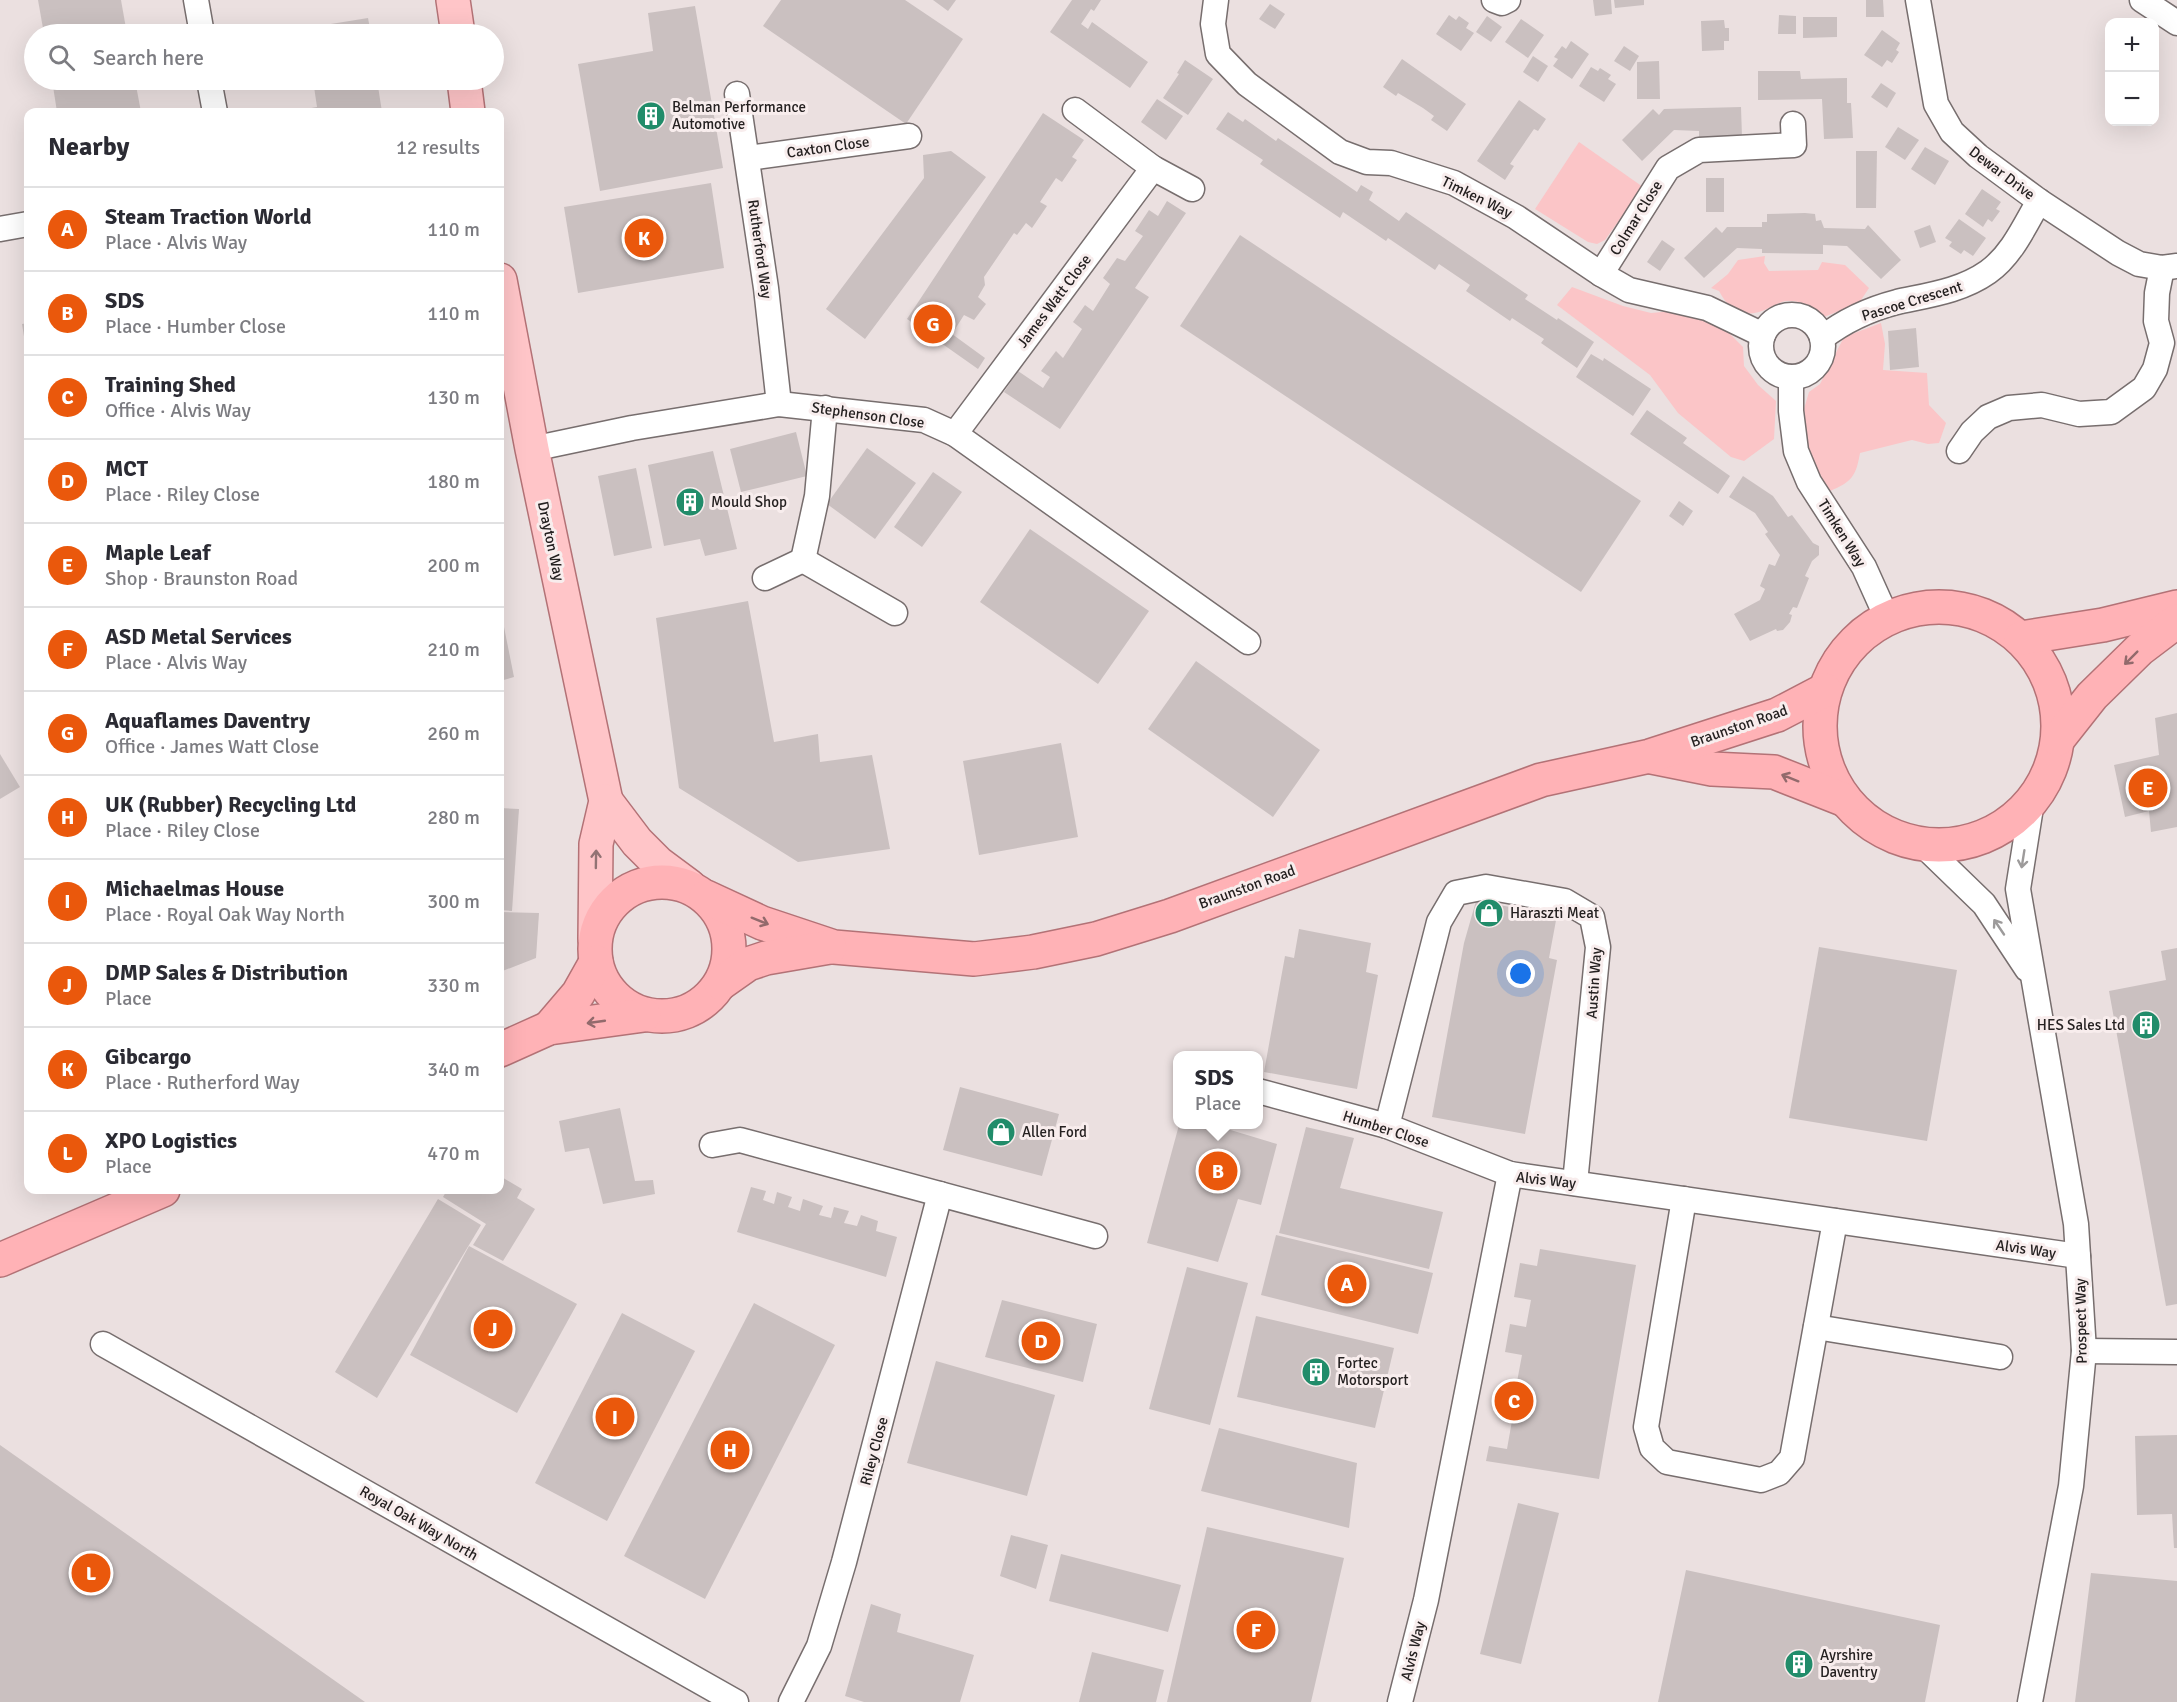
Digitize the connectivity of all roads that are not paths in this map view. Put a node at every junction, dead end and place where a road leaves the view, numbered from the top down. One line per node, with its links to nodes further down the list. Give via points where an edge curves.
1 (196, 0): 9 (street)
2 (453, 0): 10 (main road)
3 (1216, 0): 26 (street, Timken Way, via 1213,24 1218,54 1247,84 1340,152 1454,183 1516,216)
4 (1494, 0): 5 (street)
5 (1508, 0)
6 (1918, 0): 22 (street, Dewar Drive, via 1936,104 1952,132)
7 (2142, 0): 8 (street)
8 (2177, 23)
9 (200, 24)
10 (457, 24)
11 (211, 90): 14 (street)
12 (465, 90): 15 (main road)
13 (737, 94): 19 (street, Rutherford Way)
14 (214, 108)
15 (468, 108)
16 (1075, 110): 20 (street)
17 (1793, 124): 26 (street, Colmar Close, via 1794,145 1699,150 1668,168)
18 (909, 136): 19 (street, Caxton Close)
19 (748, 158): 31 (street, Rutherford Way)
20 (1153, 168): 21 (street); 33 (street, James Watt Close)
21 (1192, 189)
22 (2039, 201): 25 (street, Dewar Drive, via 2139,264); 29 (street, Pascoe Crescent, via 2011,249 1990,271 1967,285 1862,314)
23 (24, 225): 24 (street)
24 (0, 229)
25 (2170, 267): 35 (street, via 2157,292 2156,321 2162,343 2155,369 2144,388 2111,412 2079,414 2042,405 2009,408 1988,417)
26 (1601, 274): 28 (street, Timken Way, via 1629,290 1707,308)
27 (504, 301): 34 (main road, Drayton Way)
28 (1763, 335): 29 (street, via 1777,319 1795,315 1810,321); 30 (street, via 1761,348 1769,367)
29 (1822, 338): 30 (street, via 1821,358 1811,371)
30 (1791, 377): 40 (street, Timken Way, via 1796,451 1809,482 1864,567)
31 (779, 404): 32 (street, Stephenson Close); 34 (street, Stephenson Close)
32 (825, 408): 33 (street, Stephenson Close, via 924,420); 36 (street, via 817,496)
33 (955, 435): 43 (street, Stephenson Close)
34 (532, 449): 48 (main road, Drayton Way)
35 (1959, 451)
36 (803, 560): 37 (street); 39 (street)
37 (765, 578)
38 (2177, 607): 42 (highway, via 2103,625)
39 (895, 613)
40 (1887, 618): 42 (highway, via 1922,608 1957,608 1991,618); 44 (highway, via 1860,636 1839,660)
41 (2177, 621): 45 (highway, one-way to 45, via 2092,696)
42 (2020, 638): 45 (highway, via 2043,668 2056,702)
43 (1248, 642)
44 (1825, 690): 46 (highway, Braunston Road, via 1777,715); 47 (highway, via 1819,728 1822,747 1826,766)
45 (2058, 739): 49 (highway, via 2049,771)
46 (1650, 756): 47 (highway, Braunston Road, one-way to 46, via 1774,772 1712,769); 52 (highway, Braunston Road, via 1541,780 1170,916 1096,939 974,959)
47 (1845, 800): 50 (highway, via 1879,830)
48 (606, 801): 51 (main road, Drayton Way, via 658,863); 53 (main road, Drayton Way, one-way to 48, via 596,844)
49 (2032, 801): 50 (highway, via 2010,822 1983,837 1954,845); 54 (street, Prospect Way, one-way to 54, via 2018,889)
50 (1923, 845): 54 (street, Prospect Way, one-way to 50, via 1984,904)
51 (698, 892): 52 (highway, Braunston Road, one-way to 52, via 762,922); 53 (highway, via 669,881 648,882 629,890 613,902 601,919); 55 (highway, via 719,911 727,928 728,966)
52 (834, 947): 55 (highway, Braunston Road, via 766,958 748,964)
53 (595, 950): 56 (highway, via 602,980 612,995); 57 (highway, via 578,994)
54 (2032, 976): 69 (street, Prospect Way, via 2076,1224)
55 (721, 984): 56 (highway, via 707,1000 688,1012 666,1017)
56 (644, 1015): 57 (highway, one-way to 57)
57 (549, 1029): 58 (highway)
58 (504, 1048)
59 (1263, 1092): 60 (street, Humber Close)
60 (1387, 1126): 62 (street, Humber Close); 63 (street, Austin Way, via 1439,922 1456,893 1486,887 1565,902 1592,917 1598,947)
61 (712, 1145): 65 (street, via 740,1140)
62 (1510, 1174): 63 (street, Alvis Way); 78 (street, Alvis Way, via 1426,1600)
63 (1575, 1183): 66 (street, Alvis Way)
64 (154, 1194): 70 (highway)
65 (940, 1194): 68 (street); 77 (street, Riley Close, via 844,1562 819,1646)
66 (1684, 1199): 67 (street, Alvis Way); 71 (street, via 1646,1426 1652,1448 1667,1462 1761,1480 1779,1473 1792,1458)
67 (1835, 1221): 69 (street, Alvis Way); 71 (street)
68 (1095, 1236)
69 (2078, 1256): 73 (street, Prospect Way)
70 (0, 1260)
71 (1816, 1327): 75 (street)
72 (103, 1344): 76 (street, Royal Oak Way North)
73 (2084, 1352): 74 (street); 79 (street, Prospect Way, via 2071,1485)
74 (2177, 1352)
75 (2000, 1357)
76 (736, 1702)
77 (791, 1702)
78 (1401, 1702)
79 (2030, 1702)

